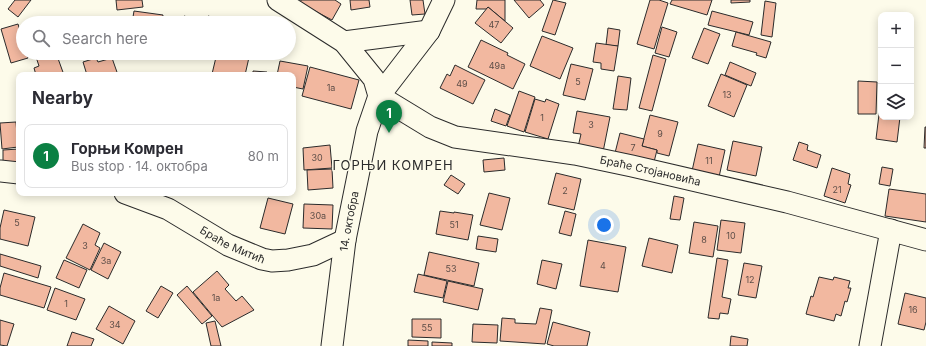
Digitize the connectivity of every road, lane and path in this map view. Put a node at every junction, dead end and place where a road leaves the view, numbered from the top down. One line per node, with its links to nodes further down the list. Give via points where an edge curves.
1 (278, 0): 4 (street)
2 (444, 0): 3 (street, 14. октобра)
3 (429, 30): 4 (street); 5 (street, 14. октобра)
4 (344, 42): 5 (street, via 374,79)
5 (379, 96): 9 (street, Браће Стојановића, via 430,127 455,137 575,154 632,166 787,202); 10 (street, 14. октобра, via 367,131)
6 (0, 171): 7 (street)
7 (16, 173)
8 (133, 196): 10 (street, Браће Митић, via 168,209 228,245 262,259 288,260 313,255)
9 (892, 230): 11 (street, Браће Стојановића); 13 (street)
10 (345, 240): 12 (street, 14. октобра)
11 (926, 240)
12 (332, 346)
13 (870, 346)

